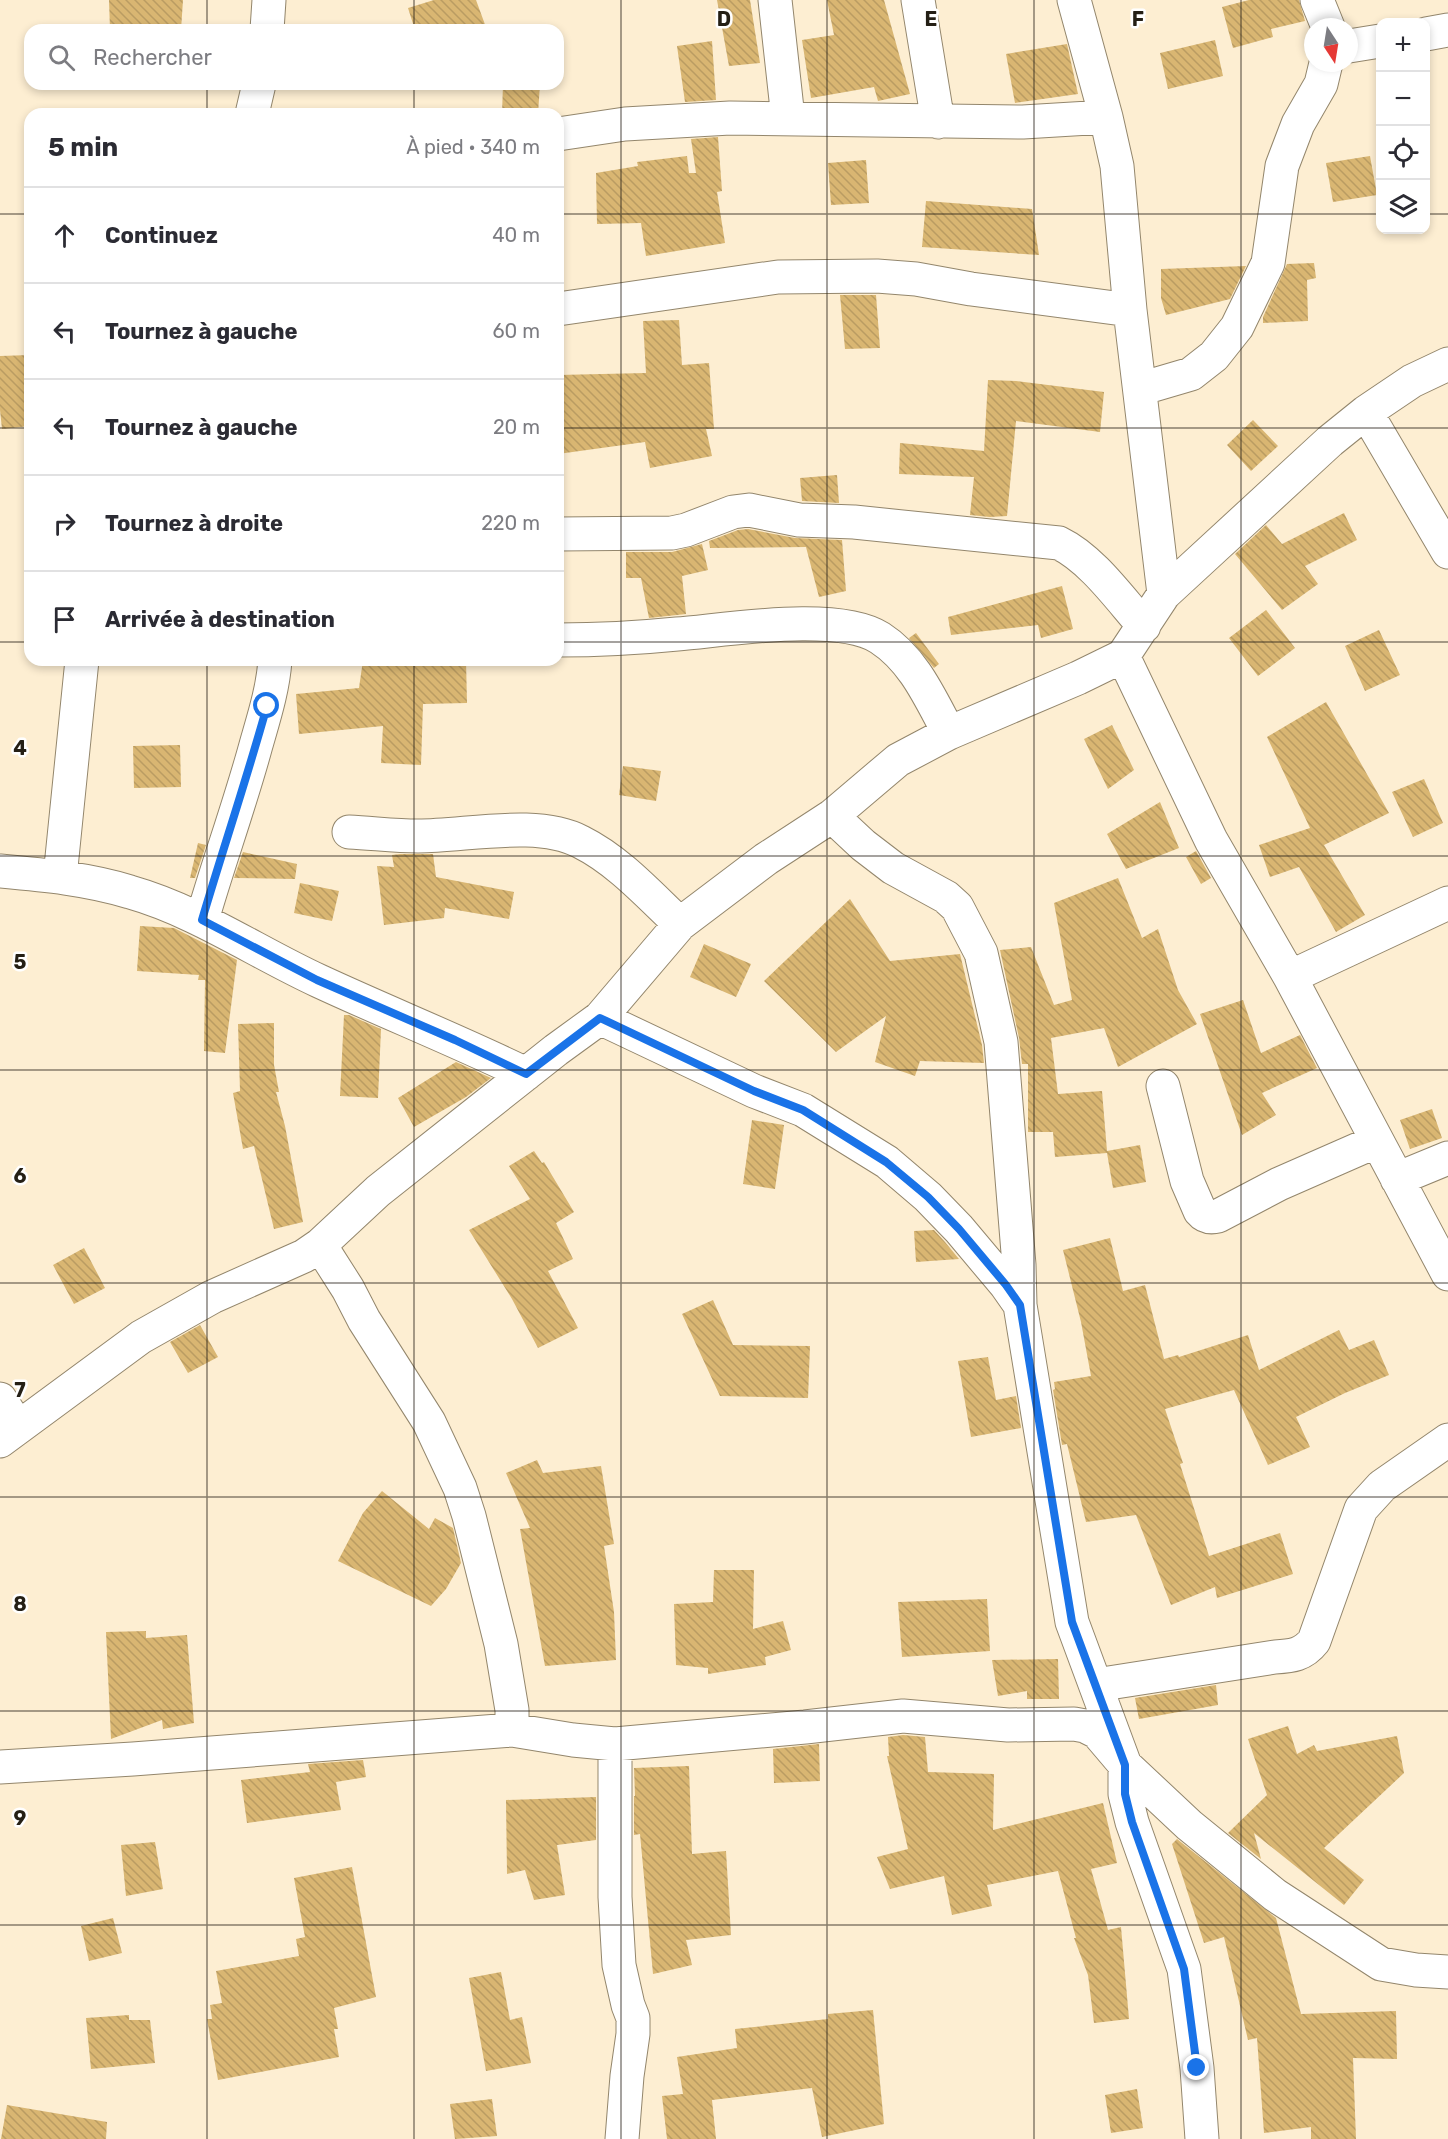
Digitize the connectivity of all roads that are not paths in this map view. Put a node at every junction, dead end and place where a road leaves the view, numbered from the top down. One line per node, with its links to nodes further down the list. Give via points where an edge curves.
1 (268, 0): 7 (street)
2 (775, 0): 16 (street)
3 (918, 0): 17 (street)
4 (1074, 0): 15 (street)
5 (1317, 0): 6 (street)
6 (1324, 18)
7 (267, 24)
8 (1448, 30): 9 (street)
9 (1430, 33)
10 (1376, 42): 11 (street)
11 (1358, 45)
12 (1324, 72): 22 (street, via 1282,166 1268,263 1237,327 1214,356 1191,375)
13 (258, 90): 14 (street)
14 (253, 108)
15 (1106, 117): 17 (street); 20 (street, via 1117,166)
16 (788, 118): 17 (street); 18 (street, via 626,124)
17 (939, 122)
18 (564, 133)
19 (564, 308): 20 (street, via 778,278 877,276)
20 (1130, 310): 22 (street)
21 (1448, 364): 23 (street, via 1412,381)
22 (1140, 389): 26 (street)
23 (1366, 412): 25 (street); 26 (street)
24 (564, 534): 27 (street, via 672,533 749,510 799,520 1059,543 1073,550)
25 (1448, 552)
26 (1164, 594): 27 (street)
27 (1144, 626): 29 (street)
28 (564, 640): 32 (street, via 659,636 781,624 849,627 879,637 900,655 916,673)
29 (1122, 656): 32 (street); 40 (street, via 1211,840)
30 (81, 666): 36 (street)
31 (274, 666): 38 (street, via 252,760)
32 (949, 733): 33 (street, via 898,760)
33 (832, 816): 39 (street, via 766,859); 49 (street, via 892,868 952,902 981,953 1001,1042)
34 (349, 832): 39 (street, via 417,836 529,830 559,834 606,858)
35 (0, 871): 36 (street)
36 (60, 878): 38 (street, via 132,892)
37 (1448, 903): 40 (street)
38 (202, 920): 42 (street, via 317,980)
39 (680, 924): 41 (street)
40 (1290, 977): 44 (street)
41 (600, 1018): 42 (street); 49 (street, via 803,1110 886,1162 959,1229)
42 (526, 1074): 47 (street, via 378,1191)
43 (1163, 1086): 44 (street, via 1187,1181 1200,1211 1210,1218)
44 (1377, 1140): 46 (street)
45 (1448, 1158): 46 (street)
46 (1397, 1179): 48 (street)
47 (320, 1245): 51 (street, via 212,1297 141,1337); 54 (street, via 429,1422 460,1488 501,1644)
48 (1448, 1274)
49 (1020, 1305): 53 (street, via 1072,1622)
50 (0, 1399): 51 (street)
51 (9, 1434)
52 (1448, 1440): 53 (street, via 1382,1486 1361,1509 1314,1641 1306,1650 1292,1656)
53 (1096, 1685): 56 (street)
54 (512, 1730): 55 (street); 57 (street)
55 (615, 1744): 56 (street, via 903,1716 1008,1725 1085,1726 1096,1732); 59 (street, via 615,1897 620,1965 633,2018)
56 (1125, 1765): 58 (street, via 1275,1895 1371,1958 1381,1964); 60 (street, via 1125,1794 1132,1822 1184,1969)
57 (0, 1767)
58 (1448, 1972)
59 (622, 2139)
60 (1202, 2139)

